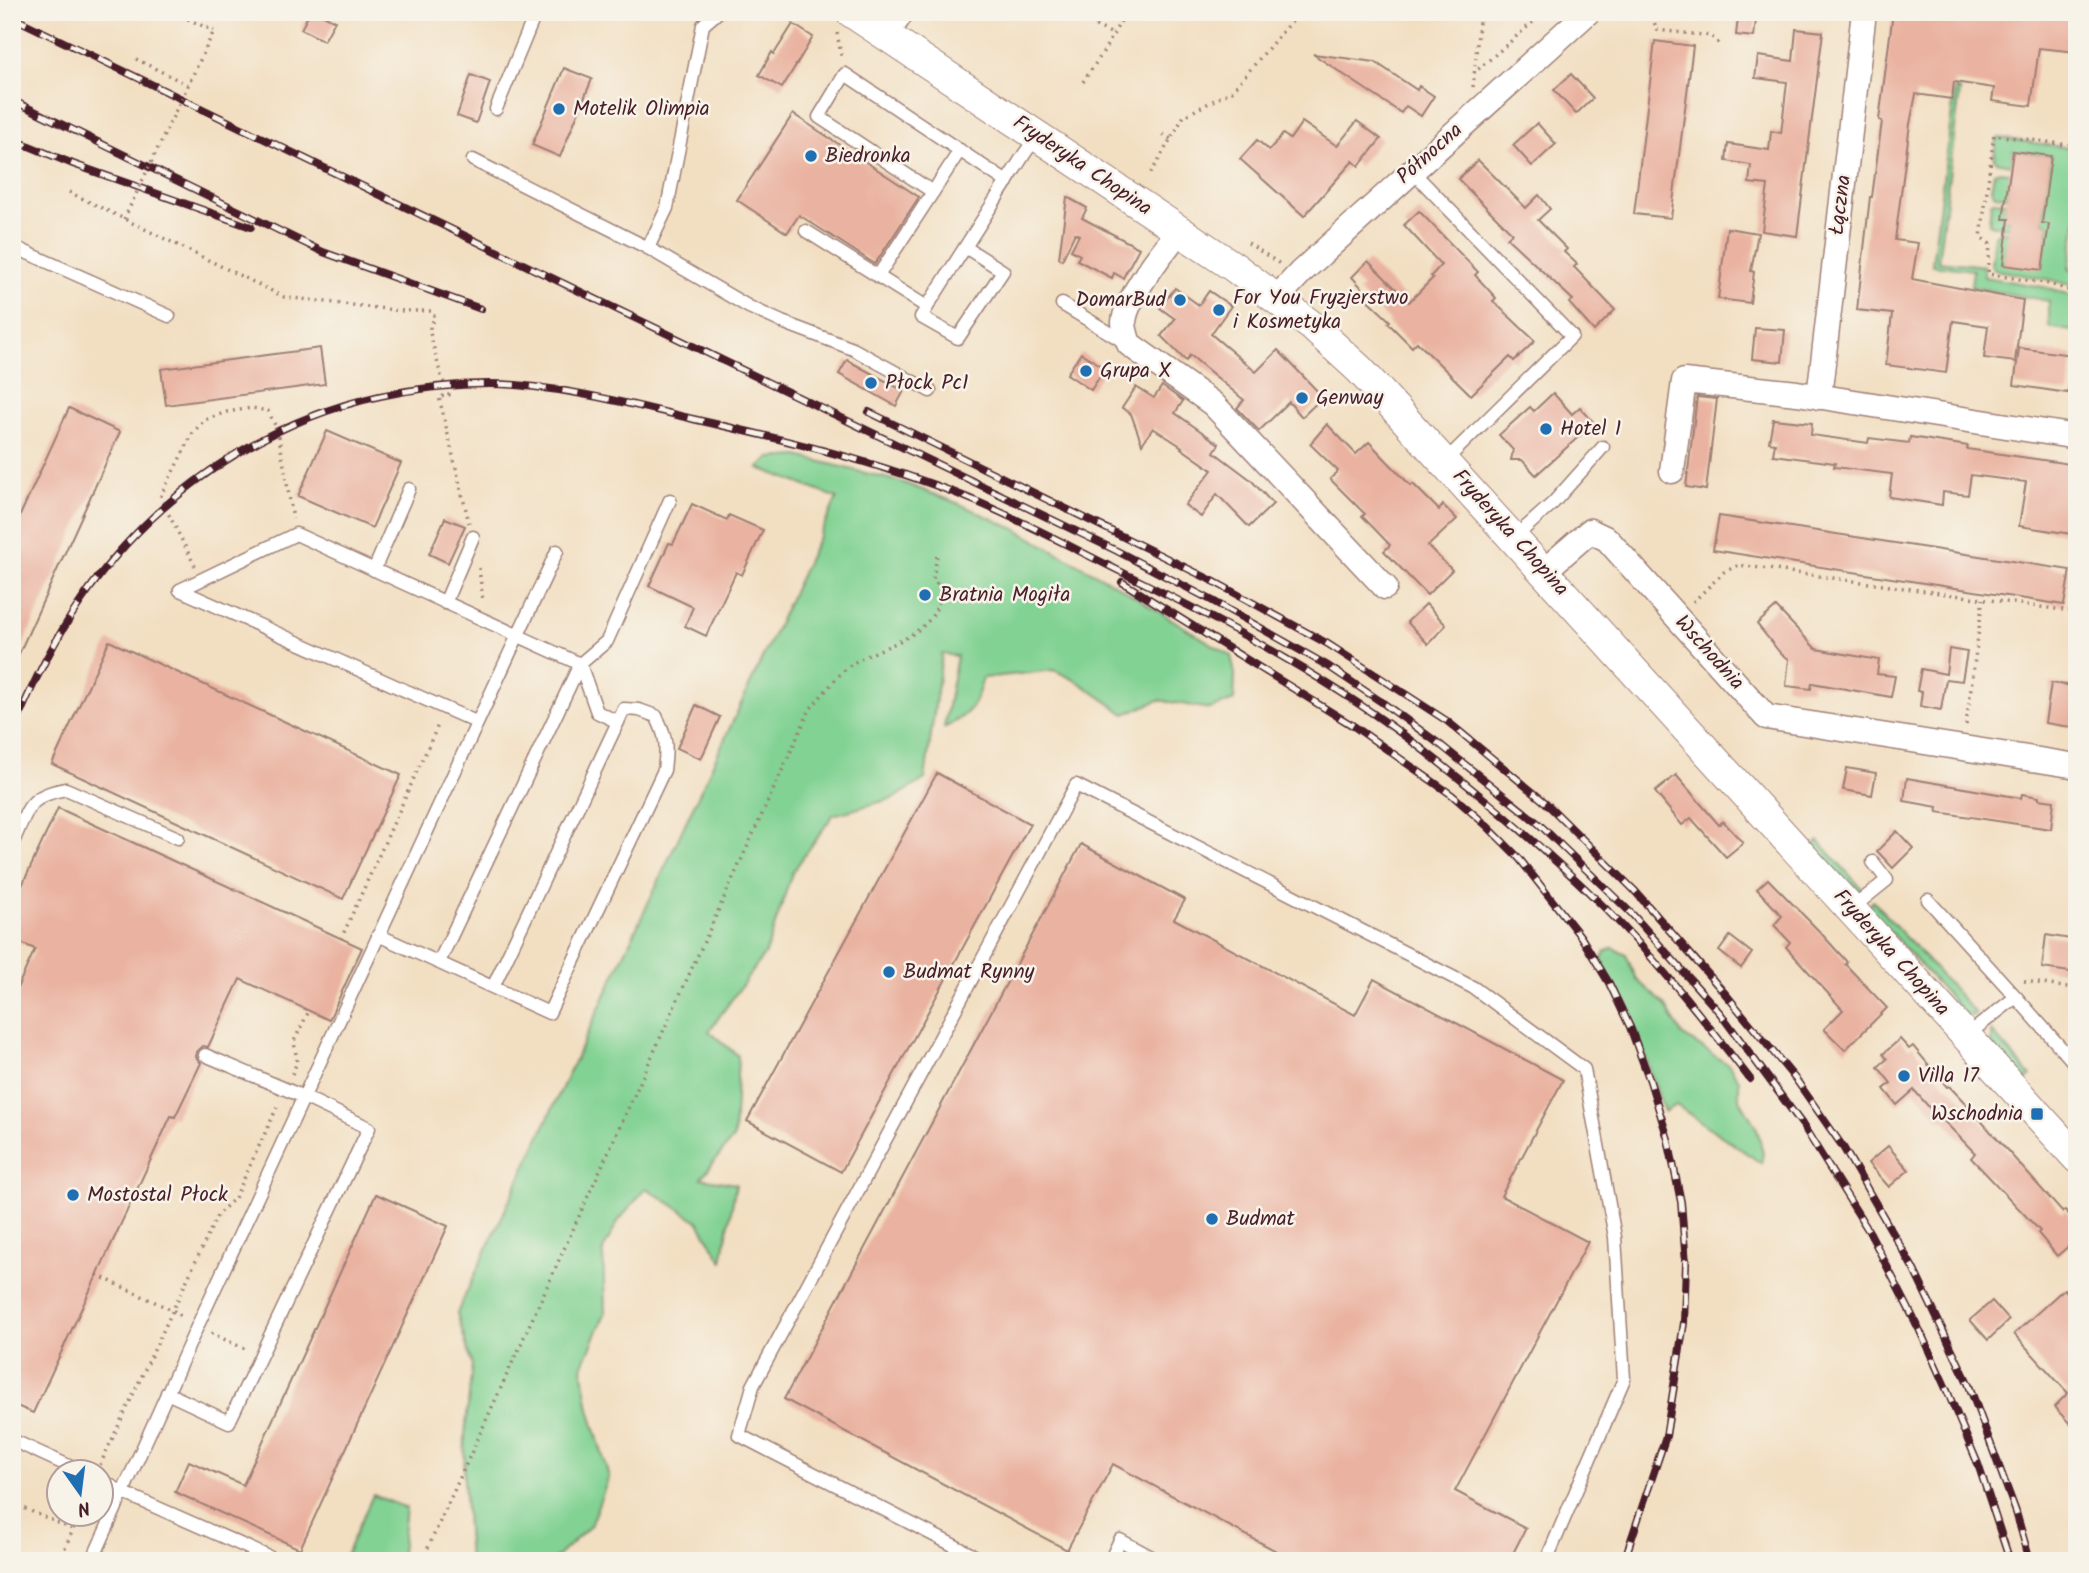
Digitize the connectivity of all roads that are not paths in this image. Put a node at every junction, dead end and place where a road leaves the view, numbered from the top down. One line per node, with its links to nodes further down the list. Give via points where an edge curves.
1 (536, 12): 7 (lane)
2 (718, 12): 18 (lane, via 703,25 667,208)
3 (1588, 12): 11 (street, Północna)
4 (1864, 12): 26 (street, Łączna)
5 (844, 20): 6 (street, Fryderyka Chopina)
6 (894, 24): 8 (street, Fryderyka Chopina)
7 (496, 109)
8 (1037, 136): 12 (lane); 15 (street, Fryderyka Chopina)
9 (960, 150): 12 (lane); 13 (lane); 13 (lane, via 845,74 819,117)
10 (473, 160): 18 (lane)
11 (1412, 171): 20 (street, Północna); 29 (lane, via 1572,336)
12 (1007, 181): 17 (lane)
13 (933, 192): 19 (lane)
14 (806, 231): 19 (lane)
15 (1180, 231): 20 (street, Fryderyka Chopina); 24 (street, via 1129,303 1124,324)
16 (12, 246): 23 (lane)
17 (965, 247): 22 (lane); 22 (lane, via 1003,271 958,338 921,317)
18 (648, 248): 25 (lane, via 750,307 853,349)
19 (878, 276): 22 (lane)
20 (1276, 299): 29 (street, Fryderyka Chopina, via 1360,370)
21 (1062, 304): 24 (lane)
22 (927, 306)
23 (169, 316)
24 (1129, 344): 38 (street, via 1213,404)
25 (930, 391)
26 (1819, 397): 27 (street); 30 (street, via 1684,381)
27 (2077, 437)
28 (1603, 447): 34 (lane)
29 (1445, 461): 34 (street, Fryderyka Chopina)
30 (1672, 471)
31 (409, 489): 36 (lane)
32 (670, 500): 41 (lane, via 607,641)
33 (473, 537): 39 (lane)
34 (1514, 538): 37 (street, Fryderyka Chopina)
35 (556, 551): 40 (lane)
36 (374, 570): 39 (lane); 42 (lane, via 296,534 180,590)
37 (1544, 570): 44 (street, Wschodnia, via 1590,531 1607,539 1766,717); 49 (street, Fryderyka Chopina)
38 (1385, 587)
39 (445, 603): 40 (lane)
40 (517, 636): 41 (lane); 42 (lane)
41 (580, 664): 43 (lane, via 597,712); 51 (lane)
42 (476, 722): 50 (lane)
43 (618, 722): 52 (lane); 52 (lane, via 624,709 656,716 665,732 664,770 549,1013)
44 (2077, 766)
45 (178, 838): 46 (lane, via 66,789 32,801)
46 (12, 844)
47 (1873, 862): 49 (lane, via 1886,880)
48 (1928, 900): 53 (lane)
49 (1851, 909): 54 (street, Fryderyka Chopina)
50 (379, 935): 51 (lane); 57 (lane)
51 (439, 962): 52 (lane)
52 (493, 987)
53 (2016, 996): 54 (lane); 56 (lane)
54 (1966, 1036): 58 (street, Fryderyka Chopina)
55 (205, 1055): 57 (lane)
56 (2077, 1066)
57 (304, 1097): 59 (lane); 59 (lane, via 369,1128 229,1422)
58 (2077, 1158)
59 (167, 1393): 63 (lane)
60 (12, 1440): 61 (lane)
61 (51, 1458)
62 (116, 1489): 63 (lane)
63 (124, 1493): 64 (lane); 65 (lane)
64 (92, 1561)
65 (278, 1561)
66 (984, 1561): 69 (lane, via 739,1435 753,1386 1076,785 1474,988 1584,1069 1615,1237 1624,1379)
67 (1110, 1561): 68 (lane, via 1120,1540)
68 (1160, 1561)
69 (1546, 1561)

